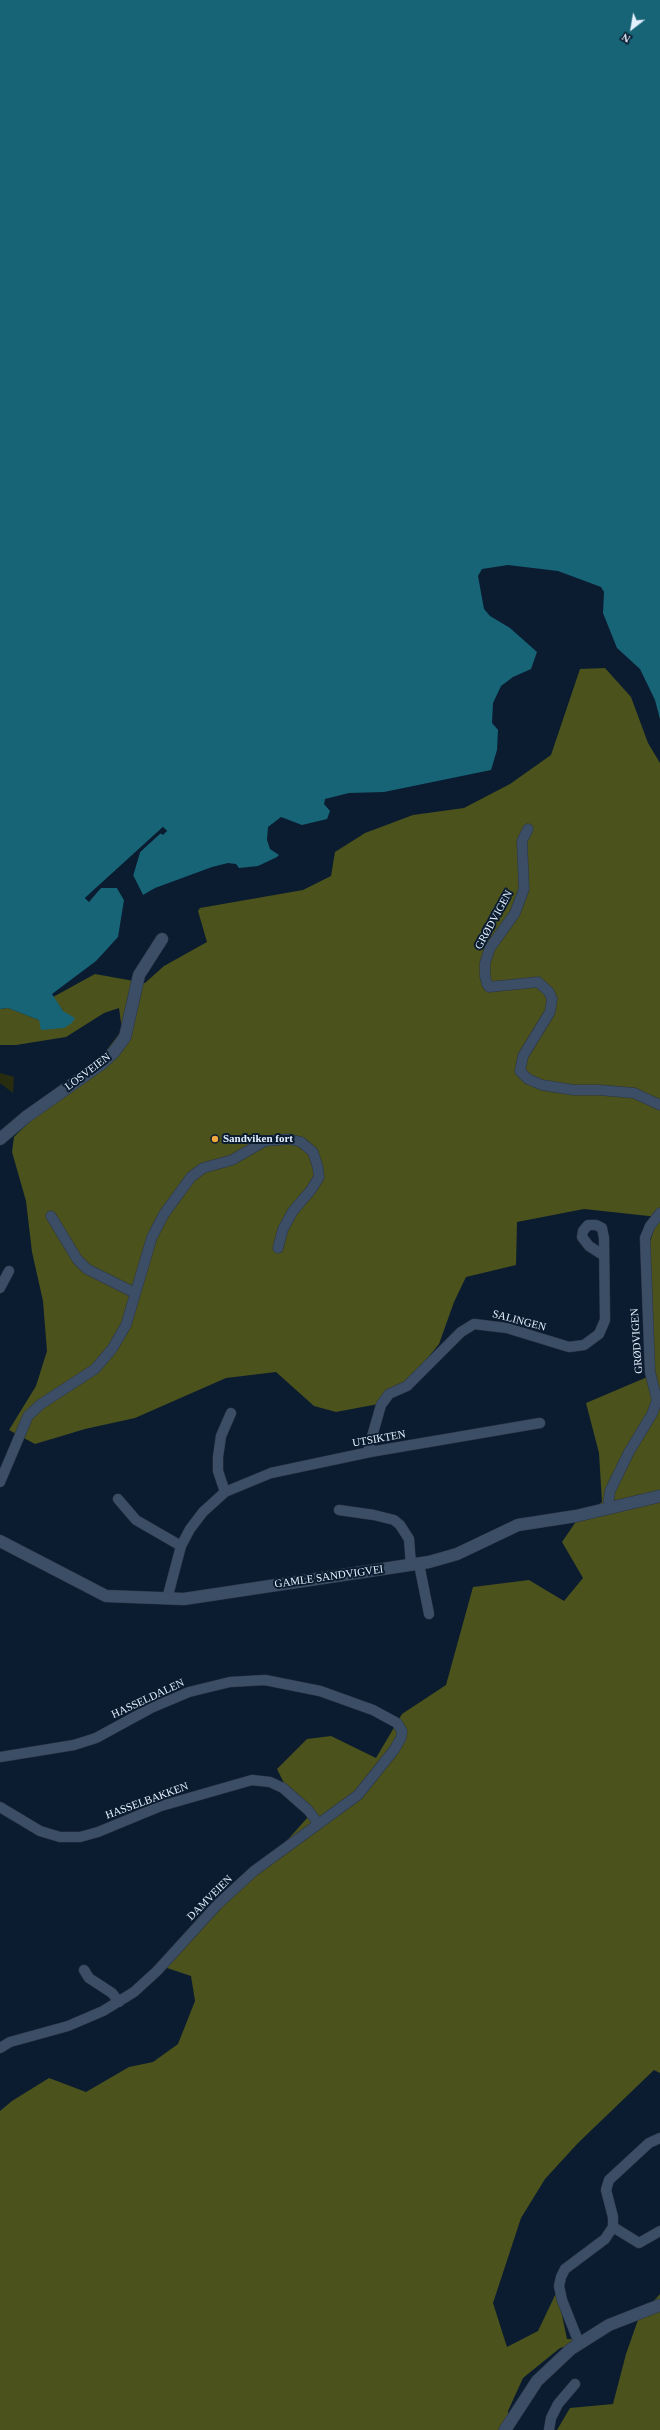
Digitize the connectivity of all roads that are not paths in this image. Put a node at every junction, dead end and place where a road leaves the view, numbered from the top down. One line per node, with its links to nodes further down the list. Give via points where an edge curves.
1 (528, 829): 3 (street, GRØDVIGEN, via 522,841 525,878 521,901 505,929 490,948 485,963 486,984 489,986 538,982 549,992 552,999 550,1012 523,1056 520,1071 528,1079 542,1085 574,1090 634,1093)
2 (162, 939): 4 (street, LOSVEIEN, via 139,975 125,1037 114,1052 26,1117)
3 (660, 1105)
4 (0, 1140)
5 (660, 1212): 19 (street, GRØDVIGEN, via 644,1238 650,1372 657,1400 610,1491)
6 (52, 1216): 11 (street, via 77,1259 87,1269)
7 (278, 1248): 11 (street, via 283,1229 293,1211 319,1177 313,1152 301,1142 289,1139 264,1141 232,1160 203,1168 191,1177 164,1214 152,1237)
8 (603, 1255): 14 (street, SALINGEN, via 604,1320 599,1334 584,1345 569,1347 507,1328 474,1324 461,1332 406,1386 389,1394 381,1405 369,1447)
9 (9, 1272): 10 (street)
10 (0, 1288)
11 (135, 1293): 15 (street, via 126,1325 112,1349 95,1368 41,1404 28,1416)
12 (231, 1413): 16 (street, via 221,1436 218,1457 218,1471)
13 (540, 1423): 14 (street, UTSIKTEN)
14 (370, 1452): 16 (street, UTSIKTEN, via 271,1473)
15 (0, 1482)
16 (225, 1492): 22 (street, UTSIKTEN, via 202,1512)
17 (660, 1496): 19 (street, GAMLE SANDVIGVEI)
18 (118, 1499): 22 (street, via 136,1520)
19 (608, 1507): 23 (street, GAMLE SANDVIGVEI, via 576,1516 518,1525 457,1554)
20 (338, 1510): 23 (street, via 374,1515 400,1524 409,1538)
21 (0, 1542): 24 (street, GAMLE SANDVIGVEI, via 106,1596)
22 (181, 1546): 24 (street, UTSIKTEN)
23 (415, 1565): 24 (street, GAMLE SANDVIGVEI, via 184,1599); 25 (street)
24 (168, 1599)
25 (429, 1614)
26 (397, 1724): 27 (street, HASSELDALEN, via 374,1710 320,1691 265,1680 230,1682 189,1692 151,1708 96,1738 74,1745); 29 (street, DAMVEIEN, via 402,1731 401,1738 384,1764 358,1794)
27 (0, 1757)
28 (0, 1807): 29 (street, HASSELBAKKEN, via 40,1831 60,1837 80,1837 161,1806 252,1780 270,1782 283,1788 308,1810)
29 (318, 1823): 31 (street, DAMVEIEN, via 254,1871 218,1904 157,1971)
30 (84, 1970): 31 (street, via 89,1978 112,1993)
31 (119, 2002): 32 (street, DAMVEIEN, via 68,2026 10,2042)
32 (0, 2048)
33 (660, 2138): 34 (street, via 649,2143 609,2180 606,2190 613,2216)
34 (613, 2228): 35 (street, via 639,2243); 37 (street, via 605,2239 565,2269 561,2277 559,2286 562,2300)
35 (660, 2231)
36 (660, 2305): 37 (street, via 623,2319)
37 (579, 2343): 39 (street, via 537,2381)
38 (575, 2384): 40 (street, via 558,2404 551,2418)
39 (505, 2430)
40 (549, 2430)

